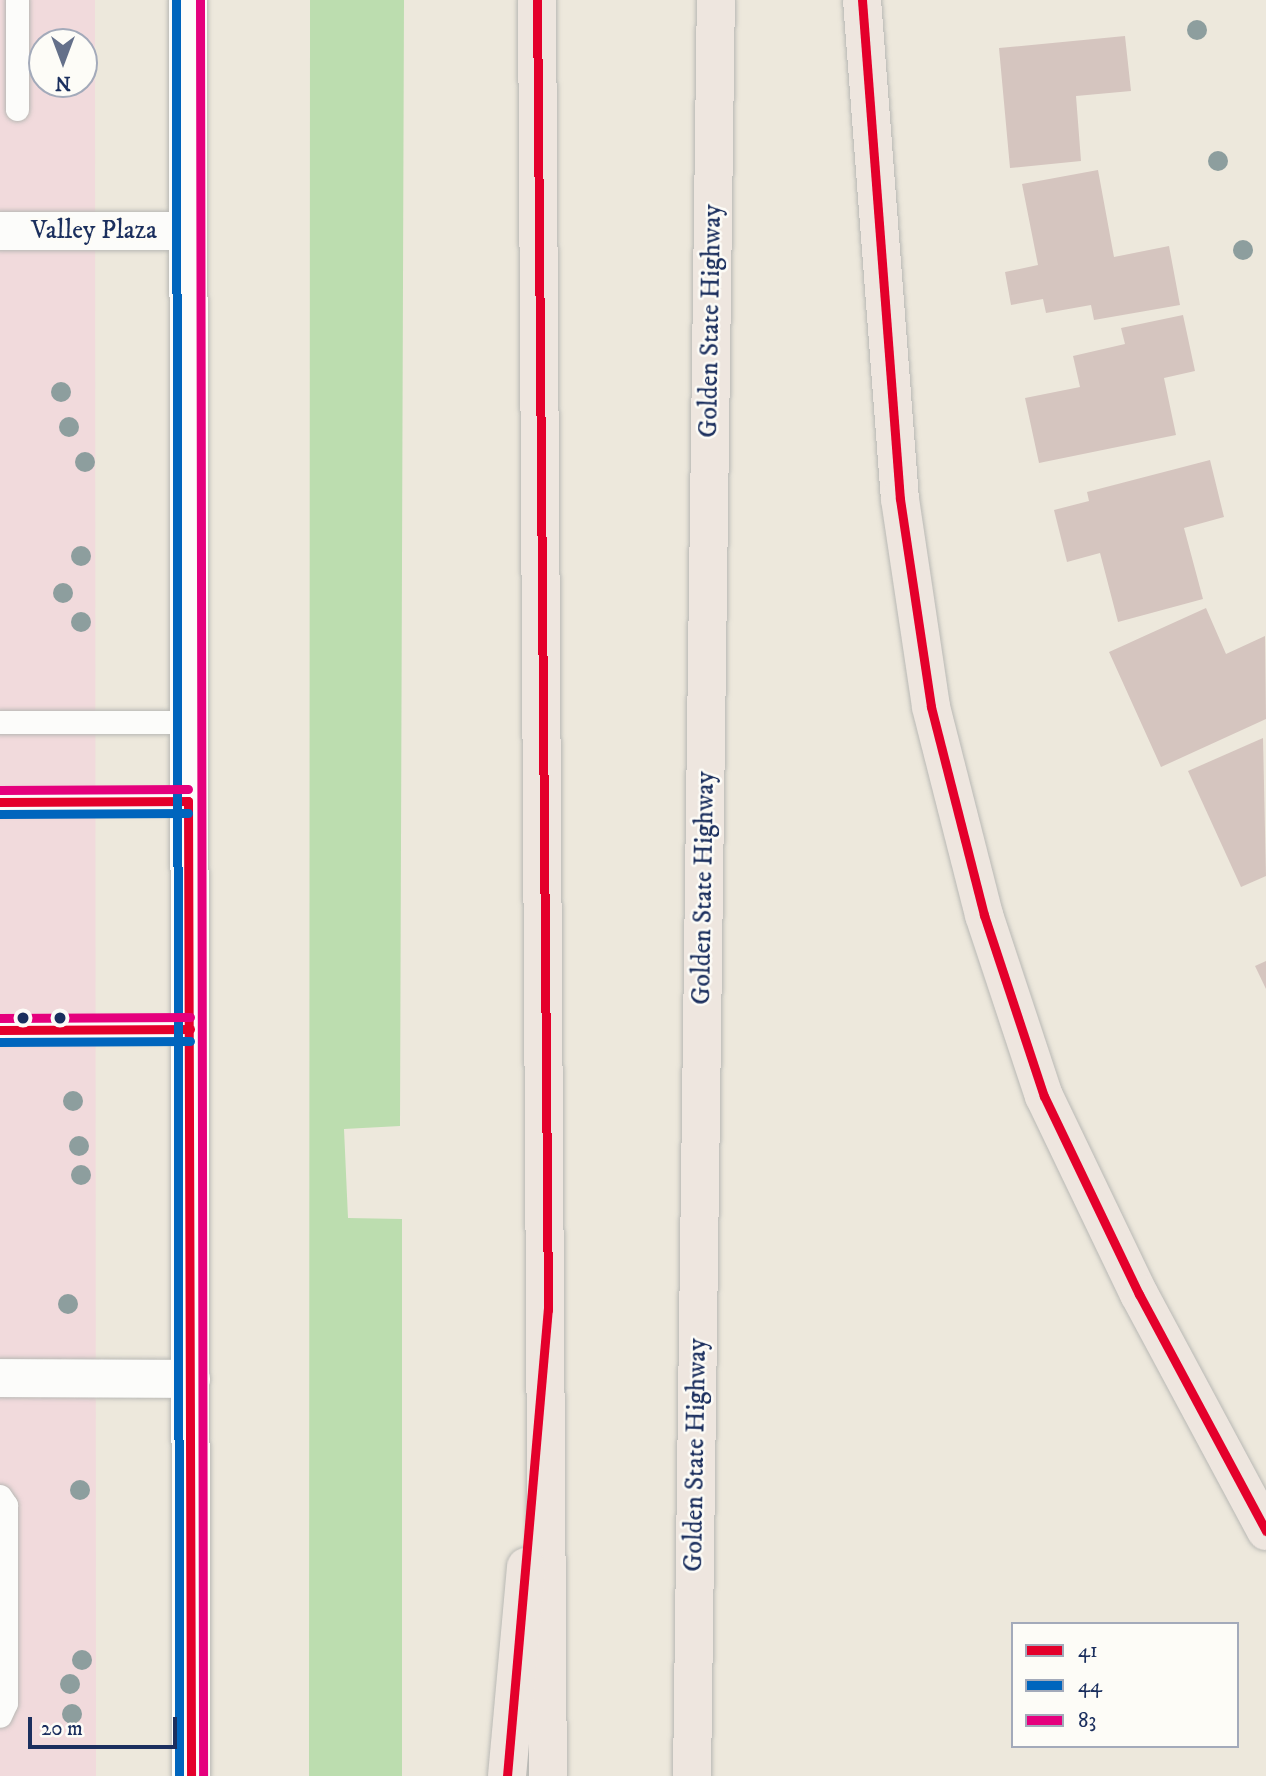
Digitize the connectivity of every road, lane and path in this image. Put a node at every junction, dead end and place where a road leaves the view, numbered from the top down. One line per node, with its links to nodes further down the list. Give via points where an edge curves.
1 (17, 0): 6 (lane)
2 (188, 0): 8 (street)
3 (537, 0): 15 (highway)
4 (716, 0): 24 (highway, Golden State Highway)
5 (862, 0): 19 (highway, via 900,499 931,707 984,915 1044,1096 1139,1294)
6 (17, 109)
7 (0, 231): 8 (street, Valley Plaza)
8 (188, 231): 10 (street)
9 (0, 722): 10 (lane)
10 (189, 722): 11 (street)
11 (188, 801): 12 (lane); 13 (street)
12 (0, 802)
13 (190, 1029): 14 (lane); 17 (street)
14 (0, 1030)
15 (548, 1310): 22 (highway); 23 (highway)
16 (0, 1378): 17 (street)
17 (191, 1379): 21 (street)
18 (0, 1496): 20 (lane, via 6,1506 6,1703)
19 (1266, 1531)
20 (0, 1716)
21 (191, 1776)
22 (508, 1776)
23 (548, 1776)
24 (692, 1776)

